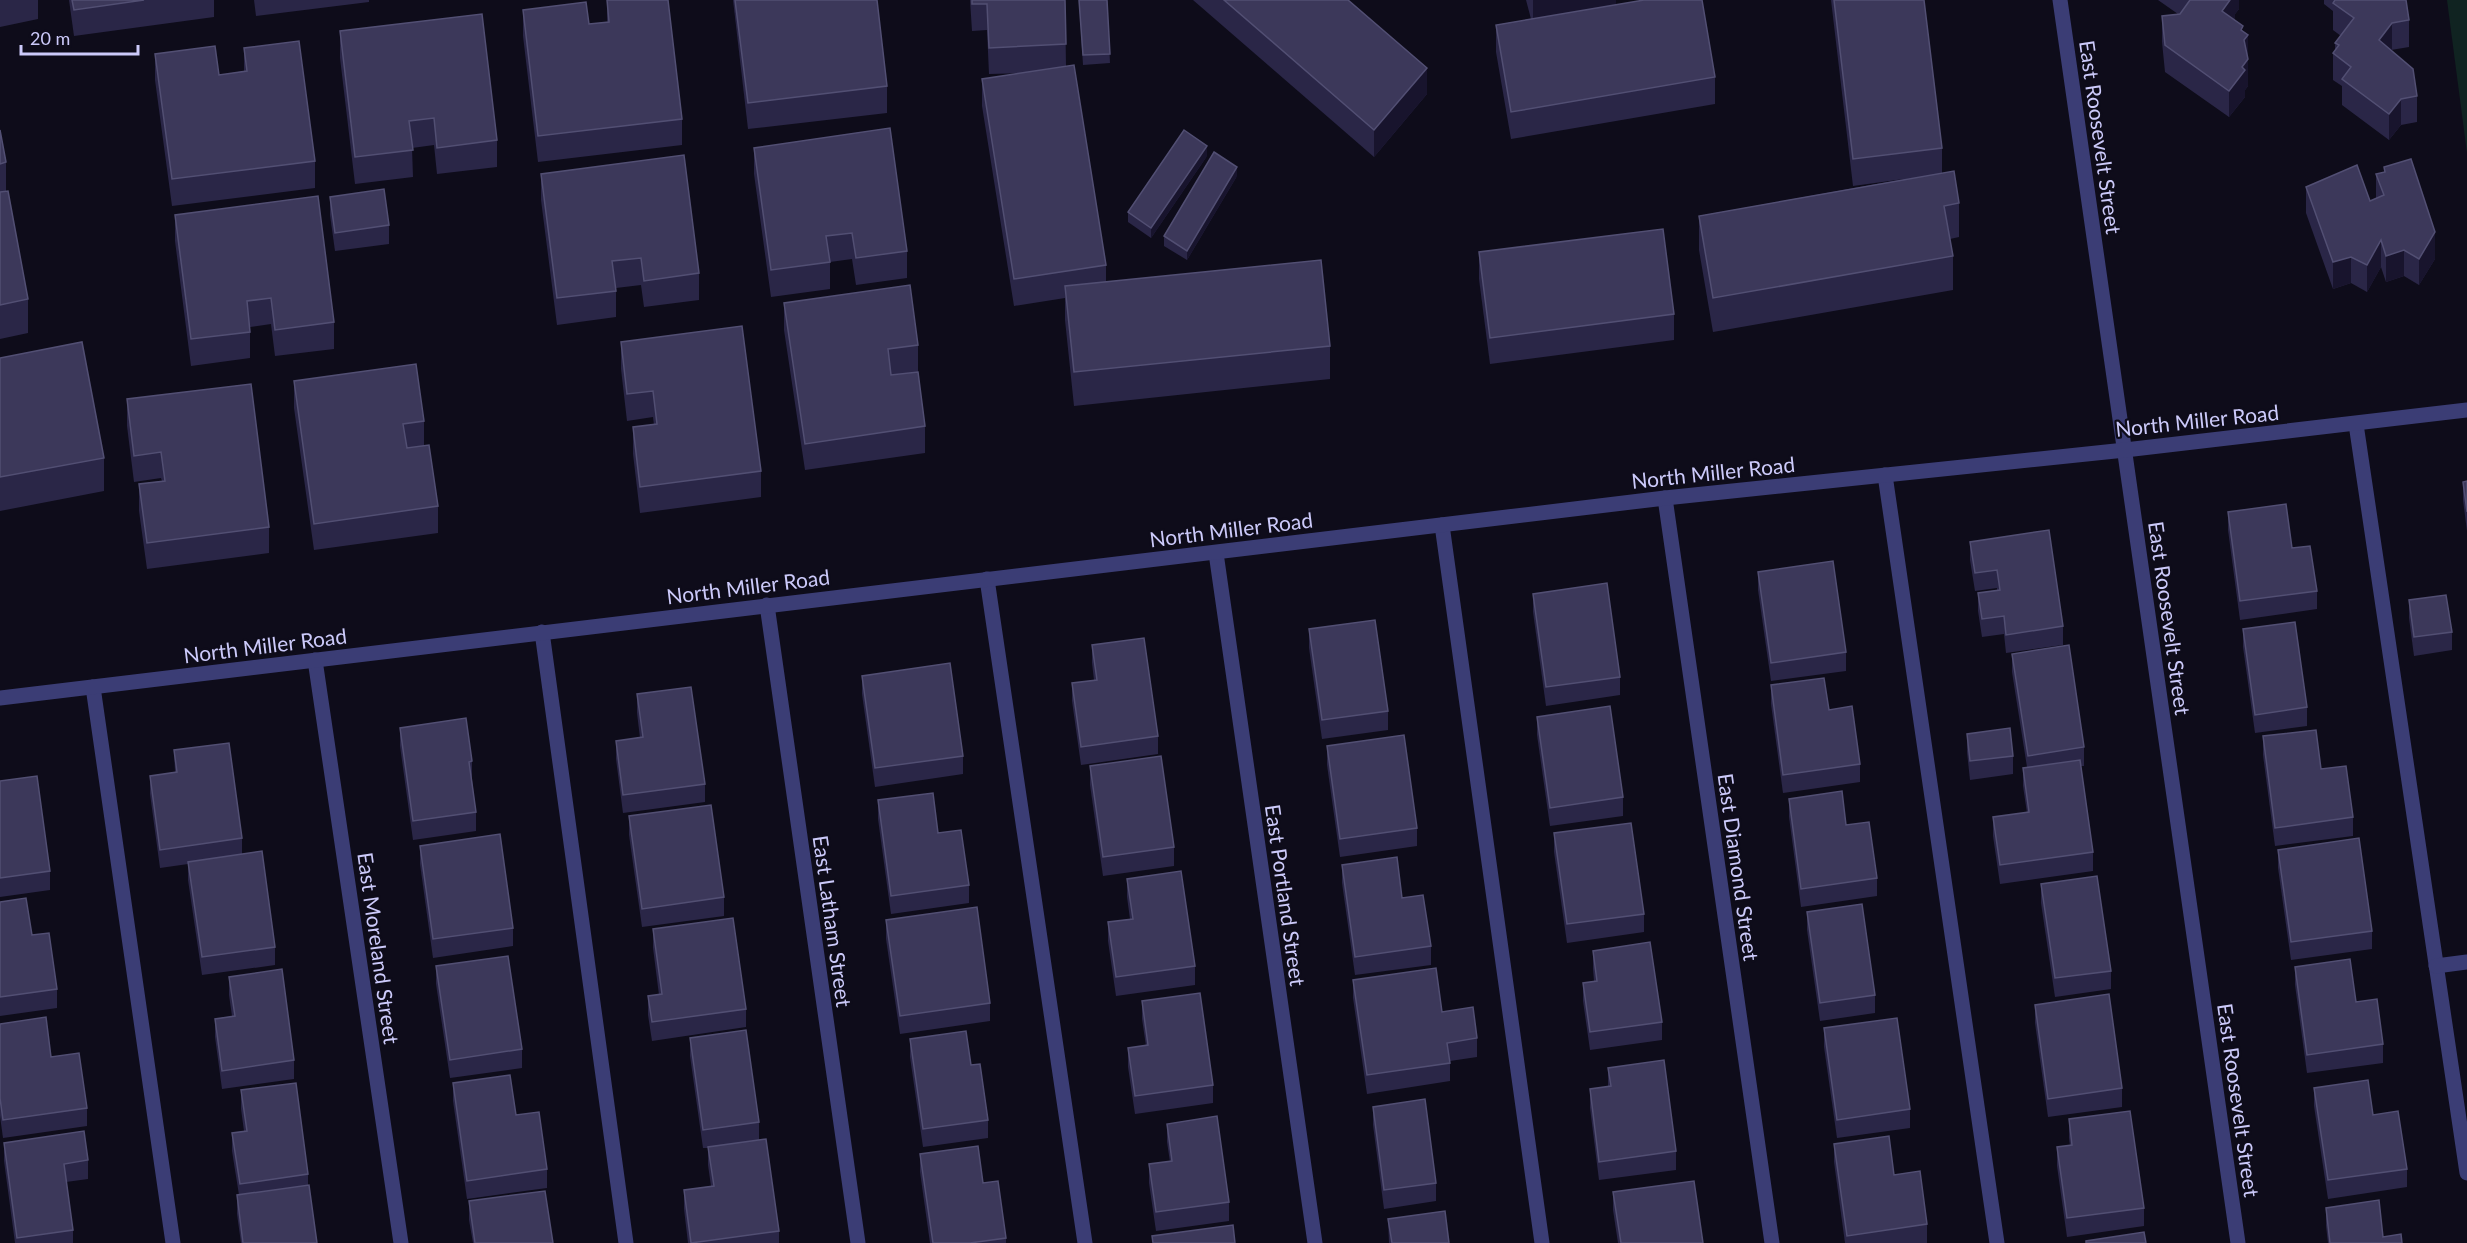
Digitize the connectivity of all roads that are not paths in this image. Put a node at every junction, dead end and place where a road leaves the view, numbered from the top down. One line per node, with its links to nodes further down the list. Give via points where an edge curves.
1 (2060, 0): 4 (street, East Roosevelt Street)
2 (2467, 410): 3 (street, North Miller Road)
3 (2356, 424): 4 (street, North Miller Road); 16 (street)
4 (2125, 450): 5 (street, North Miller Road); 27 (street, East Roosevelt Street)
5 (1885, 475): 6 (street, North Miller Road); 26 (street)
6 (1665, 498): 7 (street, North Miller Road); 25 (street, East Diamond Street)
7 (1442, 525): 8 (street, North Miller Road); 24 (street)
8 (1216, 553): 9 (street, North Miller Road); 23 (street, East Portland Street)
9 (987, 579): 10 (street, North Miller Road); 22 (street)
10 (766, 605): 11 (street, North Miller Road); 21 (street, East Latham Street)
11 (542, 632): 12 (street, North Miller Road); 20 (street)
12 (315, 660): 13 (street, North Miller Road); 19 (street, East Moreland Street)
13 (93, 687): 14 (street, North Miller Road); 18 (street)
14 (0, 698)
15 (2467, 962): 16 (street)
16 (2436, 966): 17 (street)
17 (2467, 1173)
18 (173, 1243)
19 (401, 1243)
20 (626, 1243)
21 (858, 1243)
22 (1085, 1243)
23 (1315, 1243)
24 (1542, 1243)
25 (1772, 1243)
26 (1997, 1243)
27 (2238, 1243)

